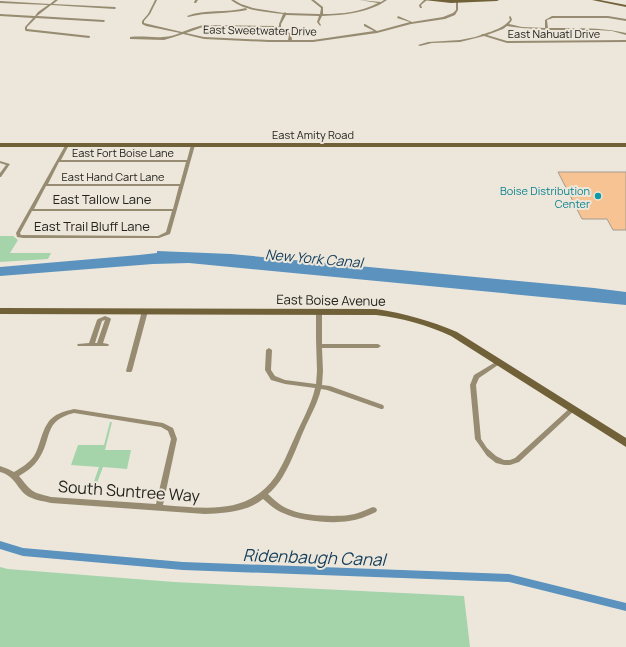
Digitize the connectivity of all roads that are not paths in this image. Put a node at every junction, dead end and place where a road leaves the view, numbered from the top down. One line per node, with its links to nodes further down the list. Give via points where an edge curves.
1 (56, 0): 13 (street)
2 (156, 0): 34 (street, East Sweetwater Drive, via 143,24)
3 (232, 0): 17 (street)
4 (312, 0): 20 (street, via 322,8)
5 (360, 0): 12 (street)
6 (386, 0): 12 (street)
7 (426, 0): 11 (street); 15 (street)
8 (496, 0): 11 (street)
9 (594, 0): 14 (street)
10 (0, 2): 13 (street)
11 (457, 2): 27 (street, East Sweetwater Drive, via 454,14)
12 (381, 3): 20 (street, via 344,14)
13 (50, 6): 16 (street); 22 (street)
14 (626, 6)
15 (421, 7)
16 (115, 8)
17 (247, 9): 18 (street); 21 (street)
18 (286, 13): 20 (street); 31 (street)
19 (0, 15): 22 (street)
20 (321, 15): 28 (street, via 318,22)
21 (188, 16)
22 (36, 17): 26 (street); 37 (street, via 26,30)
23 (398, 17): 27 (street)
24 (510, 17): 30 (street)
25 (626, 20): 32 (street, via 608,17 552,17 546,20)
26 (104, 21)
27 (411, 23): 33 (street, East Sweetwater Drive)
28 (320, 25)
29 (365, 25): 33 (street)
30 (507, 25): 32 (street, via 525,29); 36 (street)
31 (280, 27): 34 (street, via 203,26); 39 (street, via 288,33)
32 (547, 29): 35 (street, via 606,29)
33 (377, 32): 39 (street, East Sweetwater Drive, via 331,39)
34 (182, 33): 38 (street, via 160,39); 39 (street, East Sweetwater Drive, via 214,39)
35 (626, 34)
36 (482, 35): 40 (street, East Nahuatl Drive, via 507,42); 41 (street, via 461,41 426,42)
37 (89, 36)
38 (131, 38)
39 (290, 41)
40 (626, 41)
41 (420, 45)
42 (0, 145): 43 (street, East Amity Road)
43 (67, 145): 44 (street, East Amity Road); 48 (street)
44 (193, 145): 45 (street, East Amity Road); 46 (street)
45 (626, 145)
46 (188, 161): 48 (street, East Fort Boise Lane); 51 (street)
47 (0, 162): 49 (street, via 8,163)
48 (58, 162): 50 (street)
49 (0, 176)
50 (45, 184): 51 (street, East Hand Cart Lane); 52 (street)
51 (181, 185): 53 (street)
52 (31, 210): 53 (street, East Tallow Lane); 53 (street, East Trail Bluff Lane, via 18,233 19,236 165,236)
53 (174, 210)
54 (0, 311): 57 (street, East Boise Avenue)
55 (145, 311): 56 (street, East Boise Avenue); 57 (street, East Boise Avenue); 66 (street)
56 (319, 312): 62 (street); 65 (street, East Boise Avenue, via 376,312 409,317 454,334)
57 (106, 315): 59 (street, via 100,320); 60 (street, via 108,319)
58 (80, 345): 59 (street)
59 (91, 346): 60 (street)
60 (99, 346): 61 (street)
61 (106, 346)
62 (319, 346): 63 (street); 67 (street)
63 (378, 346)
64 (269, 350): 67 (street, via 268,370 273,378)
65 (499, 362): 69 (street, East Boise Avenue); 69 (street, via 476,377 473,394 478,439 493,458 503,463 517,460)
66 (129, 371)
67 (319, 386): 68 (street); 73 (street, South Suntree Way, via 291,453 274,486)
68 (381, 407)
69 (573, 409): 70 (street, East Boise Avenue)
70 (626, 443)
71 (0, 469): 72 (street, South Suntree Way)
72 (15, 475): 74 (street, South Suntree Way, via 29,492 51,500); 74 (street, via 34,461 49,424 60,415 74,411 163,425 171,430 174,439)
73 (264, 495): 74 (street, South Suntree Way, via 246,505 228,510); 75 (street, via 289,513 306,516 348,518)
74 (159, 508)
75 (374, 510)

